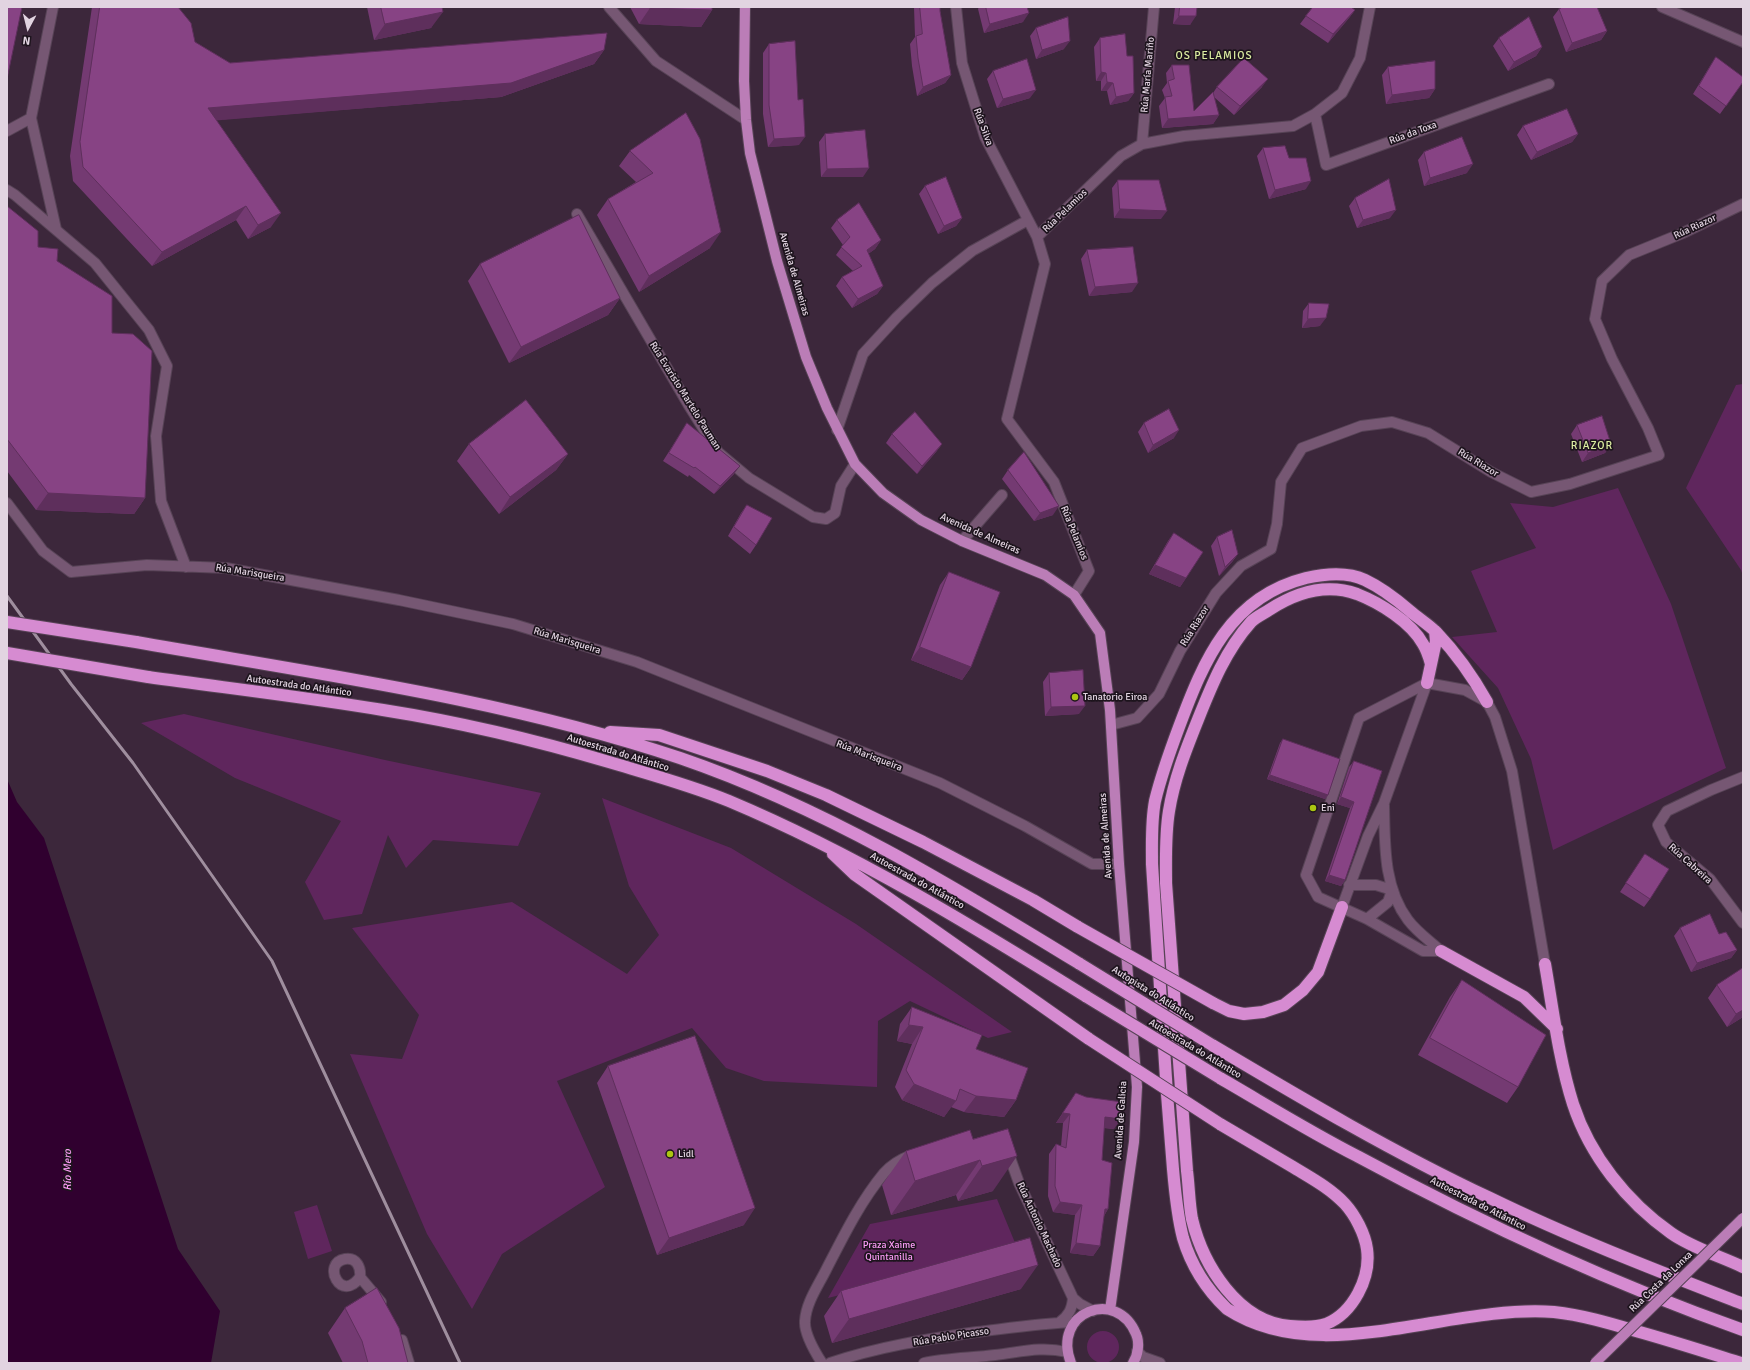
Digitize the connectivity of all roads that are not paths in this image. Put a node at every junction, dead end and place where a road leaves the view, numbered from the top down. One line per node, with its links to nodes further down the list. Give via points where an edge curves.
1 (53, 7): 11 (street)
2 (609, 7): 12 (street, via 656,61)
3 (745, 7): 12 (main road, Avenida de Almeiras)
4 (956, 7): 18 (street, Rúa Silva, via 962,63 985,137)
5 (1154, 7): 14 (street, Rúa María Mariño)
6 (1370, 7): 10 (street, Rúa Pelamios, via 1360,58 1342,93)
7 (1662, 7): 8 (street)
8 (1743, 42)
9 (1549, 84): 10 (street, Rúa da Toxa, via 1326,165)
10 (1315, 114): 14 (street, Rúa Pelamios, via 1293,126 1184,136)
11 (31, 118): 13 (street); 19 (street)
12 (746, 120): 21 (main road, Avenida de Almeiras, via 750,153 777,261 806,357)
13 (7, 131)
14 (1142, 144): 20 (street, Rúa Pelamios, via 1121,156)
15 (7, 190): 19 (street)
16 (1743, 204): 34 (street, Rúa Riazor, via 1629,255 1602,281 1595,319 1659,455 1570,484 1531,492 1491,472 1428,433 1392,422 1361,426 1302,448 1281,482 1277,524 1271,549 1240,566 1216,593 1180,651 1159,694 1137,718)
17 (577, 214): 22 (street, Rúa Evaristo Martelo Pauman, via 718,452 749,478 813,517 826,519 835,513 841,486)
18 (1028, 220): 20 (street, Rúa Silva); 21 (street, via 972,251 897,317 863,354)
19 (56, 229): 26 (street, via 95,263 148,330 167,366 156,436 161,501)
20 (1037, 237): 27 (street, Rúa Pelamios, via 1045,264 1007,419 1054,482 1089,571)
21 (837, 430): 22 (main road, Avenida de Almeiras)
22 (855, 464): 25 (main road, Avenida de Almeiras, via 883,493 921,520)
23 (1002, 495): 25 (street)
24 (7, 503): 26 (street, Rúa Marisqueira, via 43,551 71,572 147,565)
25 (962, 541): 27 (main road, Avenida de Almeiras, via 1046,575)
26 (186, 566): 39 (street, Rúa Marisqueira, via 226,568 513,624 629,660 940,783 1025,826 1092,864)
27 (1074, 595): 34 (main road, Avenida de Almeiras, via 1100,633)
28 (7, 622): 35 (highway, Autoestrada do Atlántico, bridge, via 476,702)
29 (1435, 631): 31 (highway, via 1436,641); 33 (highway, via 1474,678); 65 (highway, via 1392,596 1364,580 1344,575 1317,575 1292,582 1264,596 1242,612 1210,653 1188,702 1155,802 1152,864 1168,1110 1176,1202 1183,1238 1198,1273 1216,1299 1241,1322 1266,1336 1291,1344)
30 (7, 653): 38 (highway, Autoestrada do Atlántico, bridge, via 148,677 384,710 475,728 564,749 656,776 727,801)
31 (1431, 664): 32 (highway); 38 (highway, bridge, via 1423,644 1411,627 1372,600 1349,592 1325,589 1301,593 1277,605 1252,621 1217,673 1178,771 1169,812 1166,883 1187,1171 1192,1218 1213,1270 1236,1300 1257,1316 1279,1325 1304,1328 1326,1324 1344,1312 1359,1294 1366,1272 1367,1249 1360,1226 1346,1204 1326,1187 1220,1124 1089,1039 854,874)
32 (1427, 683): 33 (street, via 1465,690); 37 (street); 42 (street, via 1359,718 1306,875 1318,897)
33 (1487, 702): 48 (street, via 1495,717 1512,772)
34 (1111, 725): 39 (main road, Avenida de Almeiras)
35 (590, 730): 42 (highway, bridge, via 659,735 775,774 826,795 1033,900 1229,1011 1244,1014 1263,1012 1284,1005 1303,990 1318,972); 47 (highway, Autoestrada do Atlántico, via 681,759 782,798 869,841 991,909)
36 (1743, 777): 44 (street, Rúa Cabreira, via 1667,811 1658,825 1666,842 1710,879)
37 (1384, 802): 40 (street); 41 (street, via 1385,851)
38 (822, 843): 63 (highway, Autoestrada do Atlántico, bridge, via 983,932 1220,1078 1357,1156 1515,1237 1646,1294)
39 (1119, 864): 45 (main road, Avenida de Almeiras)
40 (1349, 885): 41 (street, via 1376,885); 42 (street)
41 (1392, 890): 43 (street, via 1388,902); 46 (street, via 1407,919)
42 (1342, 907): 43 (street)
43 (1366, 919): 46 (street, via 1423,950)
44 (1743, 923)
45 (1125, 929): 58 (main road, Avenida de Galicia, via 1137,1087 1134,1142)
46 (1441, 951): 49 (highway, via 1524,997)
47 (1080, 964): 50 (highway, Autopista do Atlántico, bridge)
48 (1545, 964): 49 (highway)
49 (1557, 1029): 54 (highway, via 1573,1105 1592,1147 1609,1173 1637,1205 1672,1234)
50 (1212, 1045): 57 (highway, Autoestrada do Atlántico, via 1320,1110 1489,1198 1574,1237)
51 (1008, 1152): 56 (street, Rúa Antonio Machado, via 1019,1183)
52 (923, 1157): 71 (street, via 915,1154 904,1158 885,1171 870,1190 808,1306 804,1322 812,1348)
53 (1743, 1218): 77 (main road, Rúa Costa da Lonxa, bridge)
54 (1743, 1266)
55 (360, 1277): 60 (street)
56 (1073, 1298): 59 (street); 61 (street, via 1068,1316)
57 (1743, 1304)
58 (1110, 1310): 59 (main road); 67 (main road, via 1126,1318 1133,1326 1137,1337)
59 (1093, 1311): 62 (main road)
60 (388, 1313)
61 (1060, 1322): 62 (street, Rúa Pablo Picasso); 72 (street, Rúa Pablo Picasso, via 930,1339 854,1355)
62 (1074, 1322): 68 (main road, via 1066,1340)
63 (1743, 1330)
64 (399, 1334): 70 (street)
65 (1325, 1346)
66 (1340, 1347): 78 (highway, via 1385,1342 1485,1317 1553,1312 1598,1319)
67 (1137, 1351): 75 (main road); 76 (street, via 1143,1357)
68 (1067, 1352): 69 (street, Rúa Pablo Picasso, via 1048,1348); 74 (main road)
69 (996, 1359): 73 (street, Rúa Pablo Picasso, via 935,1360)
70 (409, 1363)
71 (822, 1363)
72 (830, 1363)
73 (924, 1363)
74 (1071, 1363)
75 (1133, 1363)
76 (1160, 1363)
77 (1596, 1363)
78 (1741, 1363)

